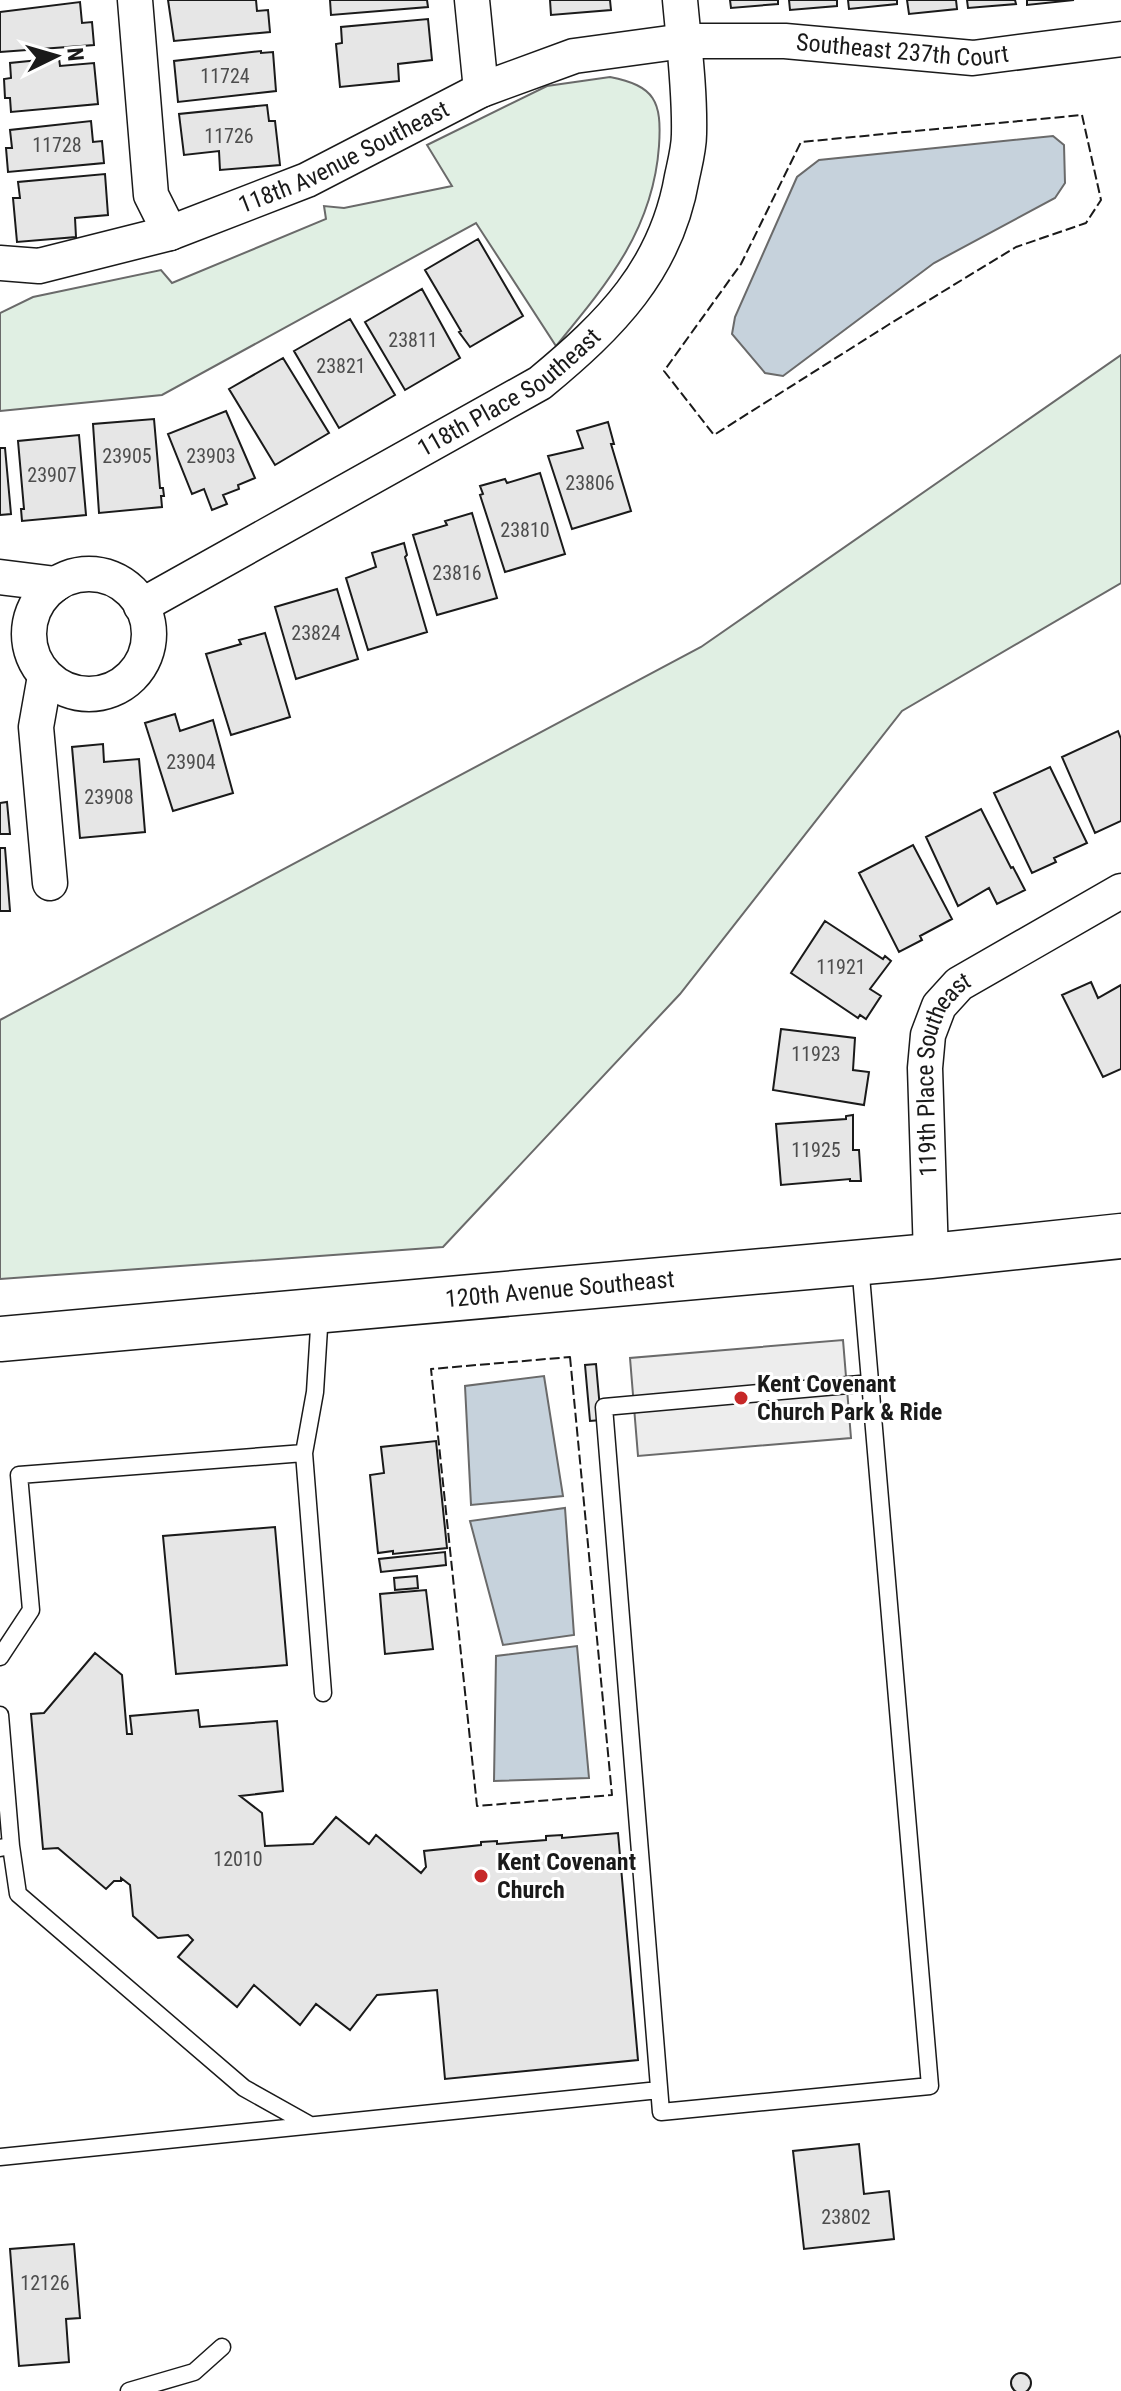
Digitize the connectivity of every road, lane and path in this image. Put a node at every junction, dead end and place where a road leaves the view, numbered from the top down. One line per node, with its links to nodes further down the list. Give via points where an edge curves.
1 (135, 0): 7 (street, via 151,195)
2 (472, 0): 6 (street)
3 (680, 0): 5 (street, 118th Place Southeast)
4 (1121, 39): 5 (street, Southeast 237th Court, via 973,58 785,41)
5 (684, 41): 6 (street, 118th Avenue Southeast, via 574,56); 11 (street, 118th Place Southeast, via 689,135 679,195 665,239 616,315 540,383)
6 (481, 90): 7 (street, 118th Avenue Southeast, via 307,180)
7 (170, 233): 8 (street, 118th Avenue Southeast, via 39,266)
8 (0, 263)
9 (0, 577): 10 (street)
10 (56, 584): 11 (street, via 74,576 103,576 129,590); 12 (street, via 33,610 29,627 35,662)
11 (141, 606): 12 (street, via 148,643 131,677 116,688 79,693)
12 (45, 676): 13 (street, via 36,727)
13 (50, 883)
14 (1121, 891): 16 (street, 119th Place Southeast, via 959,984 939,1006 928,1035 925,1068)
15 (1121, 1236): 16 (street, 120th Avenue Southeast)
16 (931, 1256): 17 (street, 120th Avenue Southeast)
17 (860, 1262): 18 (street, 120th Avenue Southeast); 20 (lane)
18 (320, 1311): 19 (street, 120th Avenue Southeast); 21 (lane, via 315,1392)
19 (0, 1339)
20 (871, 1383): 26 (lane, via 604,1407); 26 (lane, via 930,2086 661,2112)
21 (304, 1453): 22 (lane, via 19,1475 31,1610); 23 (lane)
22 (0, 1657)
23 (323, 1693)
24 (0, 1715): 25 (lane)
25 (6, 1847): 27 (lane, via 18,1894 244,2088)
26 (659, 2090): 27 (lane)
27 (310, 2125): 28 (lane)
28 (0, 2157)
29 (222, 2347): 30 (lane, via 194,2372)
30 (129, 2391)

